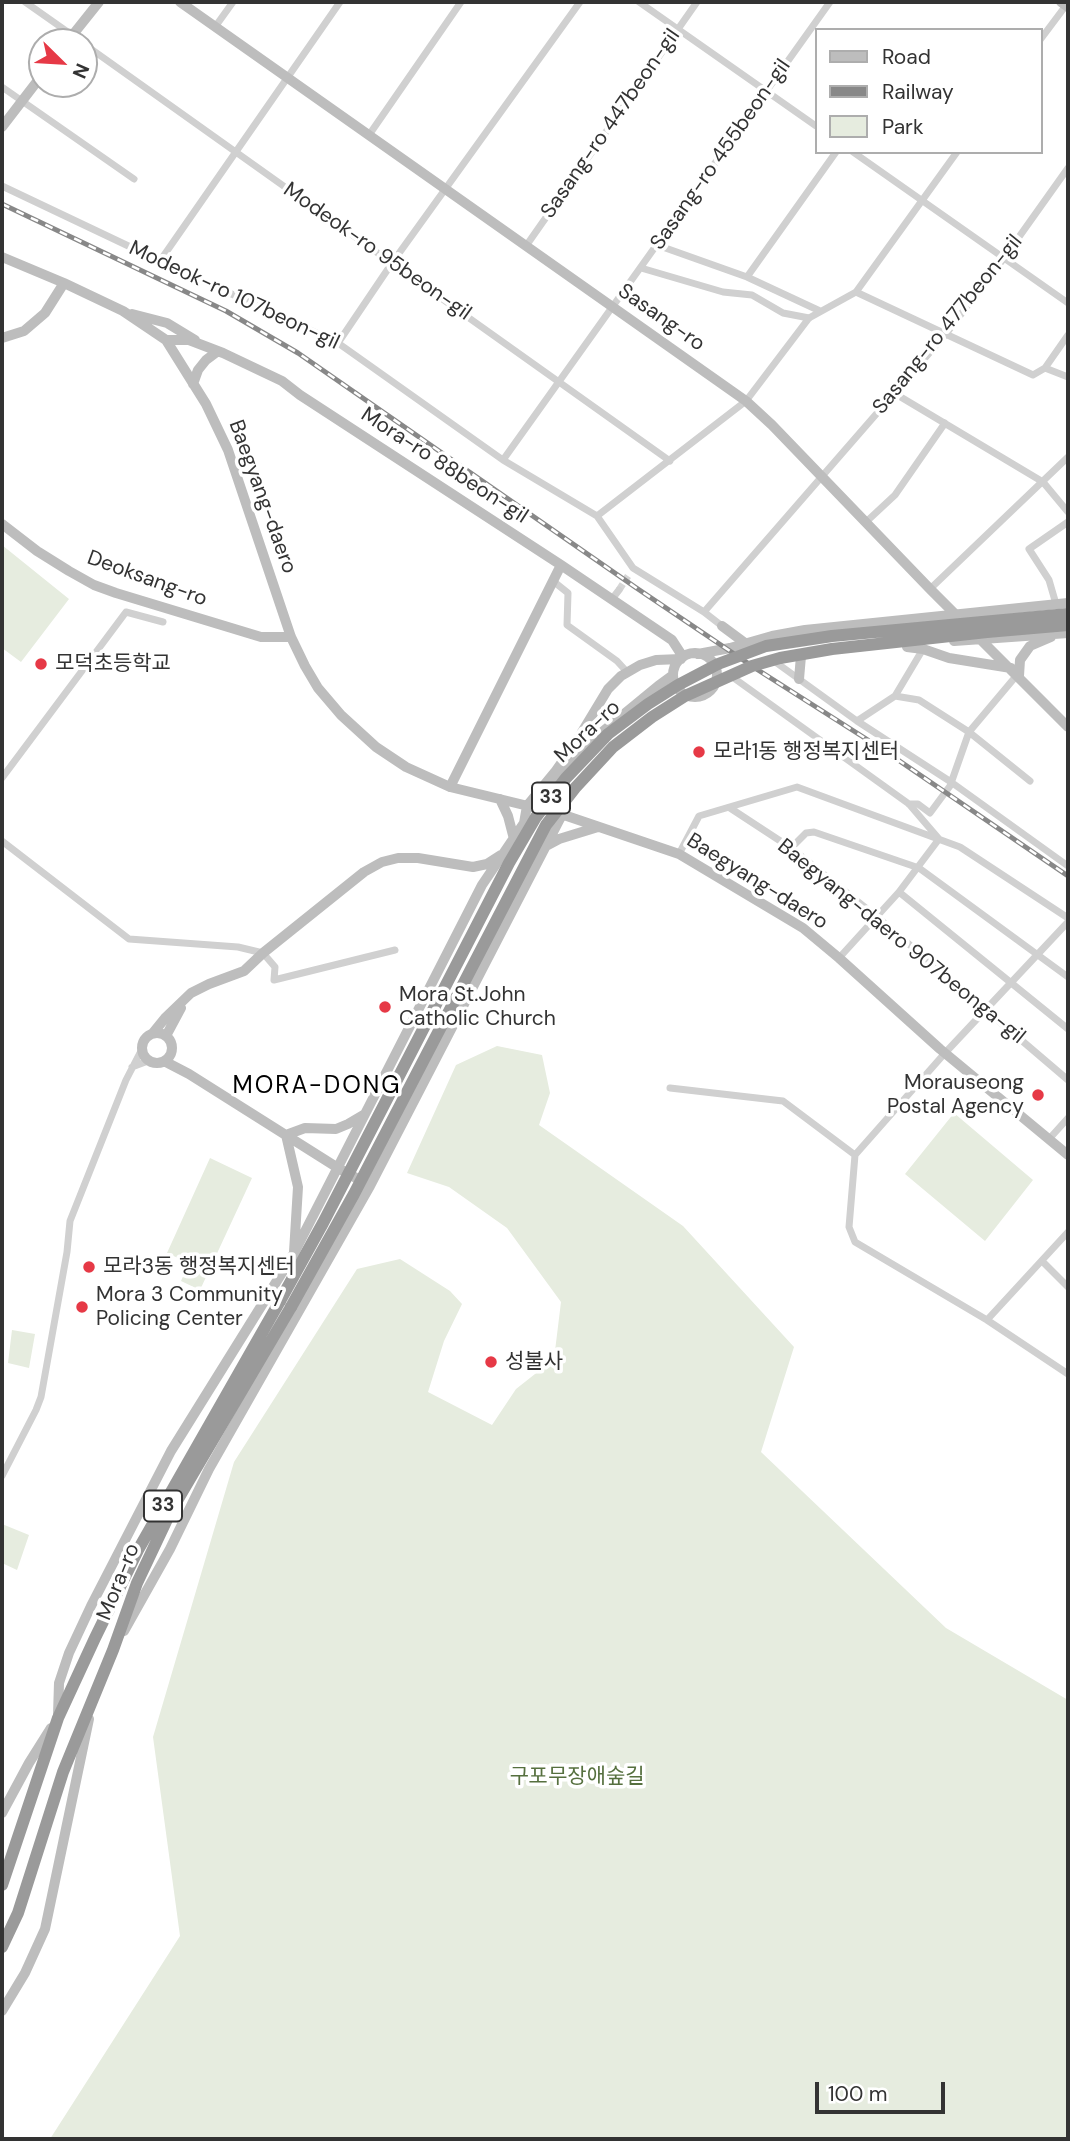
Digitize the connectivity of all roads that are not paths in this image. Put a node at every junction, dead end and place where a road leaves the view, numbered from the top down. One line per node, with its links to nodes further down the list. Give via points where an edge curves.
1 (24, 2): 13 (street, Modeok-ro 95beon-gil)
2 (99, 2): 14 (main road)
3 (180, 2): 12 (main road, Sasang-ro)
4 (233, 2): 12 (street)
5 (340, 2): 18 (street)
6 (461, 2): 25 (street)
7 (580, 2): 33 (street)
8 (639, 2): 15 (street)
9 (697, 2): 15 (street, Sasang-ro 447beon-gil)
10 (830, 2): 20 (street, Sasang-ro 455beon-gil)
11 (1066, 4): 16 (street)
12 (215, 27): 18 (main road, Sasang-ro)
13 (59, 28)
14 (84, 28)
15 (678, 29): 20 (street); 35 (street, Sasang-ro 447beon-gil)
16 (1042, 37)
17 (98, 56): 26 (street, Modeok-ro 95beon-gil)
18 (287, 77): 25 (main road, Sasang-ro); 26 (street)
19 (2, 87): 22 (street)
20 (766, 91): 23 (street); 36 (street, Sasang-ro 455beon-gil)
21 (28, 94): 22 (main road)
22 (22, 102): 24 (main road); 31 (street)
23 (814, 125)
24 (2, 127)
25 (369, 135): 33 (main road, Sasang-ro)
26 (235, 152): 39 (street); 40 (street, Modeok-ro 95beon-gil)
27 (835, 154): 42 (street)
28 (856, 154): 34 (street)
29 (956, 154): 34 (street)
30 (1068, 168): 38 (street, Sasang-ro 477beon-gil)
31 (134, 179)
32 (2, 186): 39 (street, Modeok-ro 107beon-gil)
33 (445, 189): 35 (main road, Sasang-ro); 40 (street)
34 (921, 200): 38 (street); 44 (street)
35 (526, 246): 46 (main road, Sasang-ro)
36 (657, 246): 41 (street, Sasang-ro 455beon-gil); 42 (street)
37 (2, 257): 43 (main road, Baegyang-daero)
38 (1004, 258): 45 (street); 50 (street, Sasang-ro 477beon-gil)
39 (160, 261): 54 (street, Modeok-ro 107beon-gil)
40 (392, 263): 54 (street); 59 (street, Modeok-ro 95beon-gil)
41 (641, 268): 46 (street, Sasang-ro 455beon-gil); 49 (street, via 723,292 752,295 783,313)
42 (747, 277): 48 (street)
43 (64, 283): 47 (main road, Baegyang-daero); 52 (main road, via 45,313 24,331)
44 (856, 292): 48 (street); 50 (street)
45 (1068, 303)
46 (613, 307): 59 (street, Sasang-ro 455beon-gil); 62 (main road, Sasang-ro)
47 (123, 311): 53 (main road, Baegyang-daero); 55 (main road, via 167,323)
48 (820, 311): 49 (street)
49 (809, 318): 62 (street)
50 (945, 335): 57 (street, via 1033,375); 61 (street, Sasang-ro 477beon-gil)
51 (1068, 335): 57 (street)
52 (2, 338)
53 (166, 340): 55 (main road, Mora-ro 88beon-gil); 60 (main road, Baegyang-daero)
54 (338, 343): 65 (street, Modeok-ro 107beon-gil)
55 (205, 345): 56 (main road, Mora-ro 88beon-gil)
56 (218, 351): 60 (main road, via 198,370); 74 (main road, Mora-ro 88beon-gil, via 282,381)
57 (1045, 368): 58 (street)
58 (1068, 377)
59 (559, 381): 65 (street, Sasang-ro 455beon-gil); 66 (street, Modeok-ro 95beon-gil)
60 (193, 384): 92 (main road, Baegyang-daero, via 228,450)
61 (894, 393): 63 (street); 67 (street, Sasang-ro 477beon-gil)
62 (746, 401): 66 (street); 67 (main road, Sasang-ro)
63 (945, 423): 68 (street); 72 (street, via 894,495)
64 (1068, 457): 68 (street)
65 (503, 460): 70 (street, Modeok-ro 107beon-gil)
66 (670, 461): 70 (street)
67 (821, 477): 72 (main road, Sasang-ro); 84 (street, Sasang-ro 477beon-gil)
68 (1044, 482): 69 (street); 78 (street)
69 (1068, 512)
70 (597, 516): 75 (street)
71 (1068, 522): 83 (street, via 1029,549 1049,580)
72 (866, 523): 78 (main road, Sasang-ro)
73 (2, 524): 92 (main road, Deoksang-ro, via 94,585 261,637)
74 (561, 565): 77 (main road); 81 (main road, Mora-ro 88beon-gil)
75 (633, 568): 76 (street); 84 (street)
76 (628, 576)
77 (553, 581): 102 (street, via 568,593 567,625); 116 (main road)
78 (930, 589): 80 (main road, Sasang-ro)
79 (619, 590): 81 (street)
80 (940, 598): 85 (main road, Sasang-ro); 87 (main road)
81 (612, 599): 100 (main road, Mora-ro 88beon-gil, via 672,640)
82 (1068, 603): 83 (main road)
83 (1056, 604): 85 (main road)
84 (704, 612): 90 (street)
85 (957, 614): 87 (main road); 93 (main road, Sasang-ro)
86 (1068, 614): 171 (highway, Mora-ro / 33, bridge, via 766,646 678,685 608,734 566,778 509,863 323,1223)
87 (933, 616): 94 (main road, via 805,630)
88 (163, 622): 113 (street, Deoksang-ro, via 126,612)
89 (1068, 625): 171 (highway, Mora-ro / 33, bridge, via 845,647 780,658 685,696 613,747 546,825 354,1194)
90 (722, 626): 94 (main road); 96 (main road)
91 (1063, 634): 93 (main road); 103 (main road, via 1031,646)
92 (291, 637): 116 (main road, Baegyang-daero, via 318,688 341,715 406,767)
93 (982, 639): 95 (main road); 103 (main road, Sasang-ro)
94 (745, 643): 96 (main road)
95 (907, 647): 97 (main road); 99 (main road)
96 (725, 649): 98 (main road)
97 (923, 649): 103 (main road); 109 (street)
98 (698, 654): 100 (main road); 107 (main road, via 713,663)
99 (802, 656): 101 (main road); 106 (main road)
100 (682, 658): 102 (main road, Mora-ro, via 656,660); 104 (main road)
101 (774, 662): 105 (main road); 106 (street)
102 (628, 673): 119 (main road, Mora-ro, via 608,689)
103 (1016, 673): 111 (main road, Sasang-ro); 112 (street)
104 (673, 675): 108 (main road, via 678,689); 119 (main road, Mora-ro, via 586,746)
105 (731, 676): 107 (main road); 118 (street)
106 (799, 679): 110 (street)
107 (716, 680): 108 (main road, via 705,694)
108 (691, 696): 121 (main road, Mora-ro, via 665,709 625,741)
109 (895, 696): 110 (street); 112 (street, via 919,700)
110 (857, 721): 115 (street)
111 (1068, 727)
112 (969, 732): 114 (street); 115 (street)
113 (2, 778)
114 (1030, 781)
115 (951, 782): 118 (street, via 930,813 918,804); 130 (street)
116 (450, 787): 117 (main road, Baegyang-daero)
117 (500, 799): 119 (main road, Baegyang-daero); 123 (main road)
118 (909, 804): 124 (street)
119 (532, 807): 121 (main road, Baegyang-daero); 123 (main road, Mora-ro)
120 (730, 808): 124 (street, via 797,787); 127 (street, Baegyang-daero 907beonga-gil); 129 (street, via 699,816)
121 (561, 814): 122 (main road, Baegyang-daero); 126 (main road, Mora-ro)
122 (598, 827): 126 (main road); 129 (main road, Baegyang-daero)
123 (514, 839): 128 (main road, Mora-ro)
124 (939, 839): 132 (street, Baegyang-daero); 136 (street, via 960,847)
125 (2, 841): 140 (street, via 129,939)
126 (544, 847): 138 (main road, Mora-ro)
127 (791, 848): 132 (street, via 806,833 814,832); 135 (street, Baegyang-daero 907beonga-gil)
128 (507, 851): 131 (main road); 133 (main road, Mora-ro)
129 (679, 854): 142 (main road, Baegyang-daero, via 803,928)
130 (1068, 866)
131 (473, 867): 133 (main road); 140 (main road, via 418,858 382,862)
132 (919, 868): 134 (street, Baegyang-daero); 141 (street)
133 (482, 885): 137 (main road, Mora-ro)
134 (899, 892): 135 (street, Baegyang-daero); 144 (street)
135 (877, 917): 142 (street, Baegyang-daero); 146 (street, Baegyang-daero 907beonga-gil)
136 (1068, 920): 141 (street)
137 (463, 924): 138 (main road, via 475,939); 159 (main road, Mora-ro)
138 (500, 931): 166 (main road, Mora-ro)
139 (395, 950): 140 (street, via 274,980 275,967)
140 (262, 953): 145 (main road, via 244,971)
141 (1038, 955): 143 (street); 144 (street)
142 (839, 958): 152 (main road, Baegyang-daero)
143 (1068, 977)
144 (1011, 983): 146 (street); 147 (street)
145 (191, 993): 148 (main road); 149 (main road)
146 (985, 1010): 152 (street); 157 (street, Baegyang-daero 907beonga-gil)
147 (1068, 1029)
148 (153, 1033): 149 (main road); 150 (main road, via 145,1038)
149 (166, 1036): 151 (main road)
150 (142, 1049): 153 (main road); 155 (street)
151 (172, 1052): 154 (main road); 156 (main road)
152 (946, 1053): 162 (main road, Baegyang-daero); 163 (street)
153 (148, 1061): 154 (main road); 155 (street)
154 (164, 1061): 156 (main road)
155 (131, 1067): 174 (street, via 70,1221 41,1397)
156 (189, 1074): 161 (main road)
157 (1068, 1080)
158 (670, 1088): 163 (street, via 783,1101)
159 (366, 1113): 161 (main road, via 336,1129 305,1128); 165 (main road, Mora-ro)
160 (1068, 1118): 162 (street)
161 (286, 1135): 165 (main road); 168 (main road, via 298,1186)
162 (1050, 1138): 164 (main road, Baegyang-daero)
163 (855, 1155): 172 (street, via 849,1227 855,1242)
164 (1068, 1155)
165 (338, 1168): 166 (main road); 168 (main road, Mora-ro)
166 (370, 1186): 175 (main road, Mora-ro, via 209,1469)
167 (1068, 1232): 169 (street)
168 (293, 1255): 177 (main road, Mora-ro, via 171,1451 91,1606 59,1683)
169 (1042, 1261): 170 (street); 172 (street)
170 (1068, 1287)
171 (286, 1304): 175 (highway, Mora-ro / 33, via 170,1511); 177 (highway, Mora-ro / 33, via 138,1550)
172 (987, 1320): 173 (street)
173 (1068, 1374)
174 (2, 1476)
175 (113, 1650): 176 (highway, Mora-ro / 33)
176 (93, 1698): 180 (highway, Mora-ro / 33); 181 (main road, via 45,1928)
177 (58, 1718): 178 (main road); 179 (highway, Mora-ro / 33)
178 (3, 1809)
179 (2, 1885)
180 (2, 1947)
181 (2, 2011)

